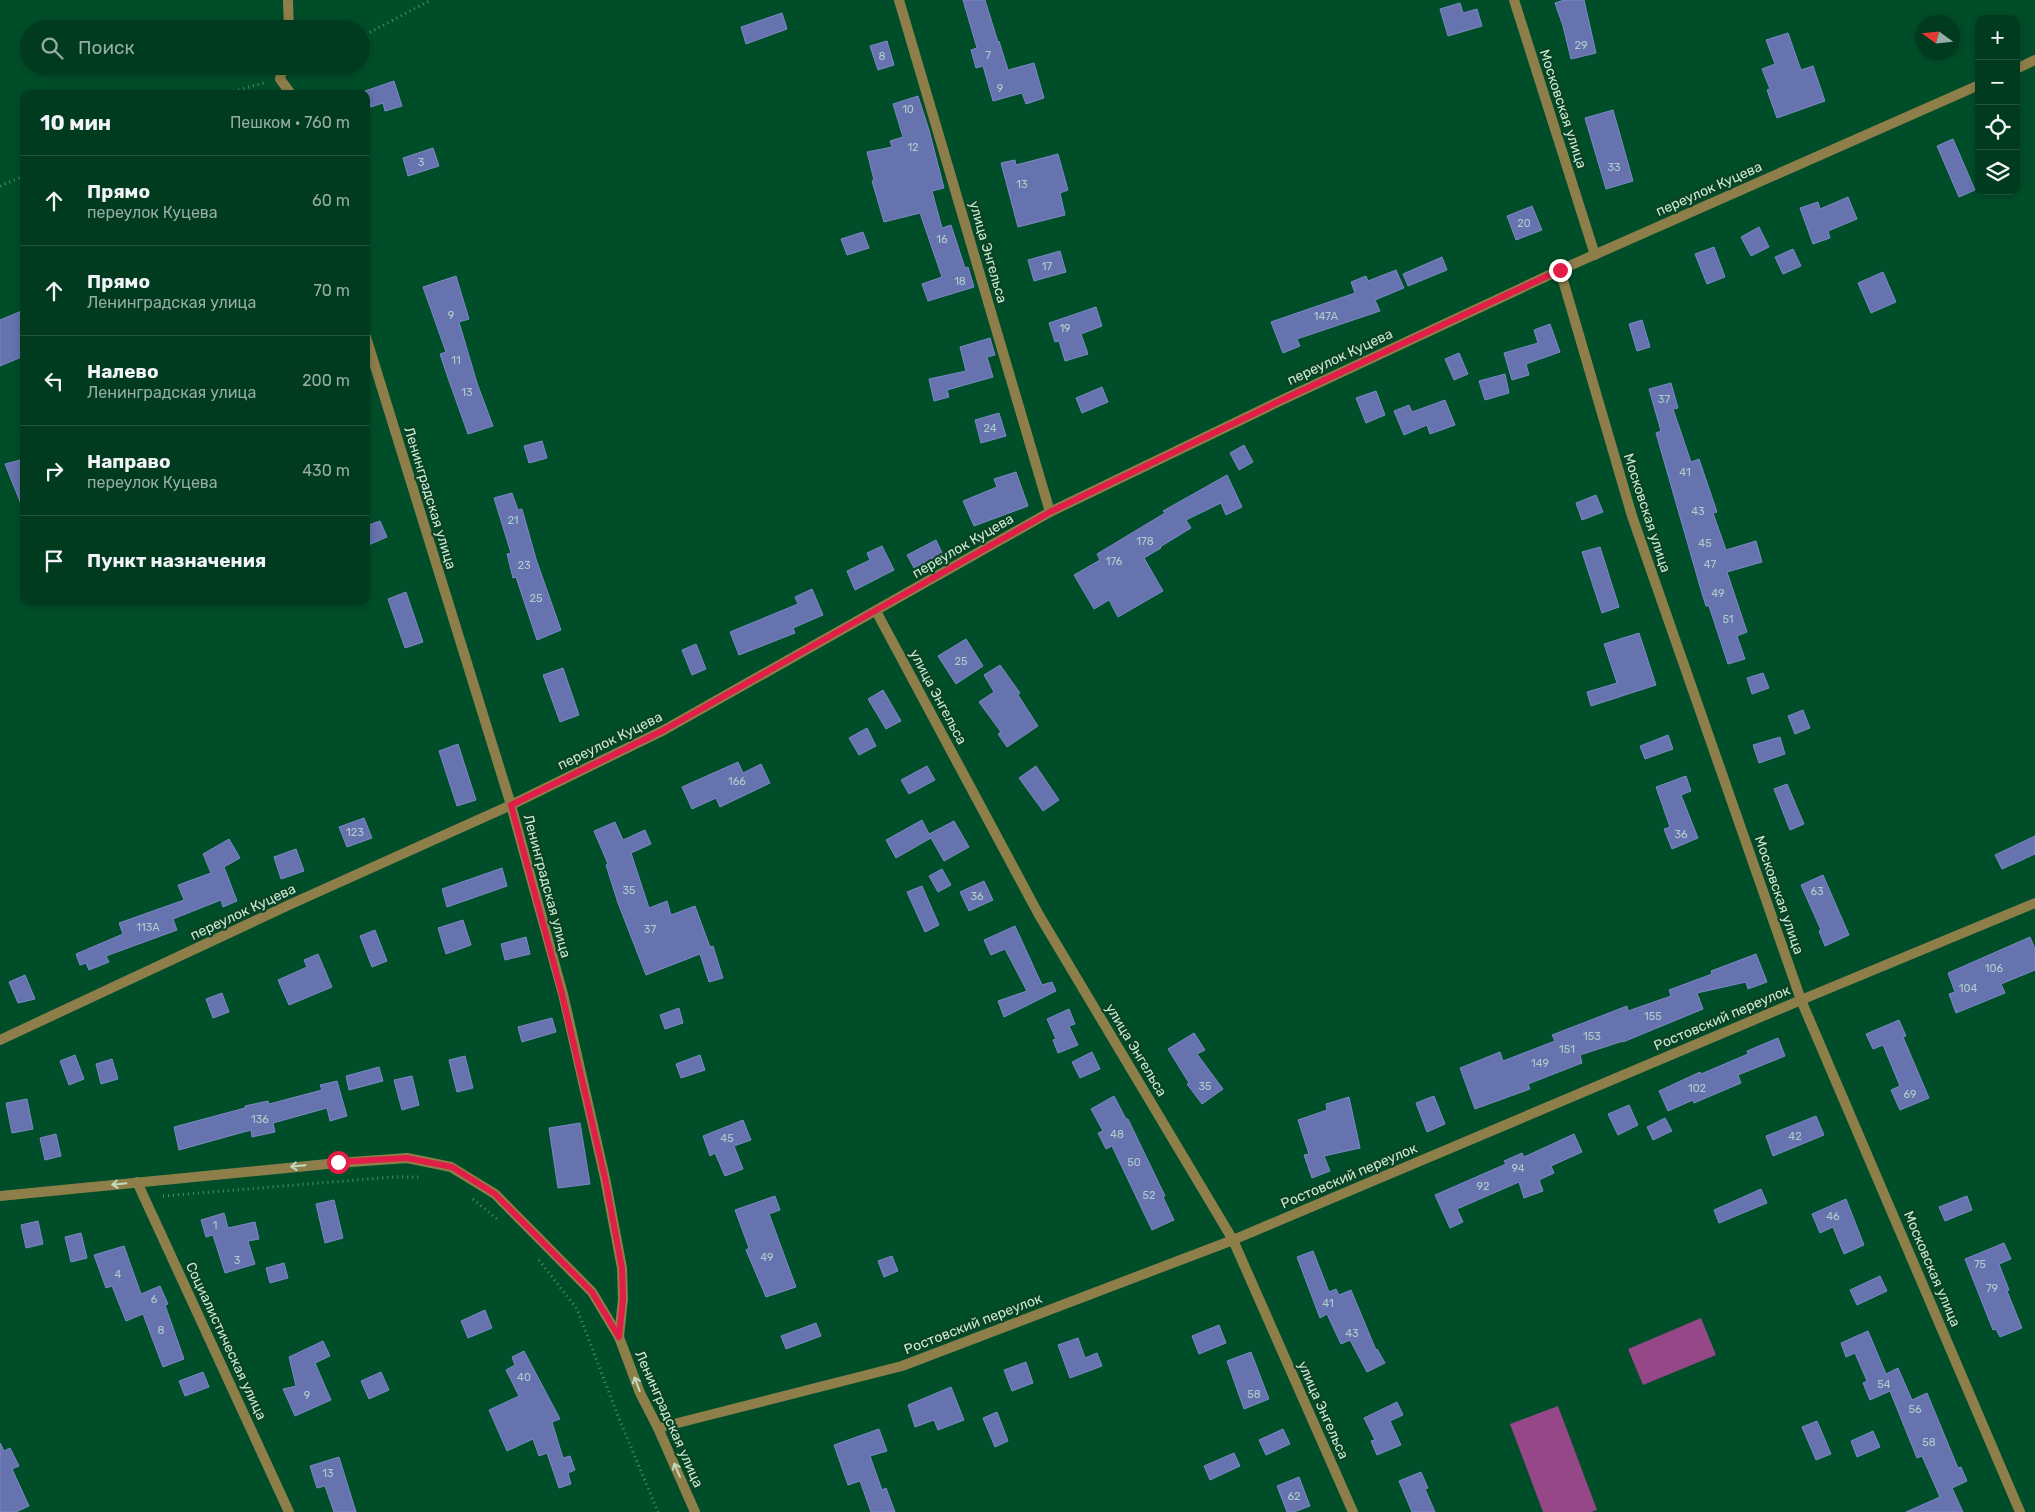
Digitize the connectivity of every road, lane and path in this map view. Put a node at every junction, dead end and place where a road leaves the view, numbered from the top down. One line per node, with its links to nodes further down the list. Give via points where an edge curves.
1 (288, 0): 5 (street)
2 (431, 0): 6 (path)
3 (899, 0): 17 (street, улица Энгельса)
4 (1514, 0): 14 (street, Московская улица)
5 (289, 20)
6 (370, 32)
7 (2035, 60): 8 (street)
8 (2020, 67)
9 (281, 75): 11 (street)
10 (1975, 87): 14 (street, переулок Куцева)
11 (287, 90)
12 (20, 178): 13 (path)
13 (0, 186)
14 (1595, 254): 15 (street, переулок Куцева)
15 (1560, 270): 17 (street, переулок Куцева); 21 (street, Московская улица, via 1632,516)
16 (370, 350): 19 (street, Ленинградская улица)
17 (1050, 512): 18 (street, переулок Куцева)
18 (876, 611): 19 (street, переулок Куцева, via 664,730); 29 (street, улица Энгельса, via 1039,916)
19 (511, 805): 22 (street, переулок Куцева); 31 (street, Ленинградская улица, via 562,994 605,1178 622,1268)
20 (2035, 903): 21 (street, Ростовский переулок)
21 (1801, 1000): 29 (street, Ростовский переулок); 37 (street, Московская улица)
22 (0, 1040)
23 (429, 1176): 27 (path)
24 (137, 1182): 26 (street, one-way to 26); 27 (street, Социалистическая улица); 31 (street, Ленинградская улица, one-way to 24, via 592,1292 495,1194 452,1167 407,1158)
25 (468, 1195): 28 (path)
26 (0, 1196)
27 (144, 1198): 33 (street, Социалистическая улица)
28 (502, 1223)
29 (1233, 1240): 32 (street, Ростовский переулок, via 902,1366); 36 (street, улица Энгельса)
30 (536, 1256): 34 (path, via 577,1309)
31 (619, 1337): 32 (street, Ленинградская улица, one-way to 31, via 640,1393)
32 (658, 1428): 35 (street, Ленинградская улица, one-way to 32)
33 (289, 1512)
34 (658, 1512)
35 (695, 1512)
36 (1353, 1512)
37 (2020, 1512)

